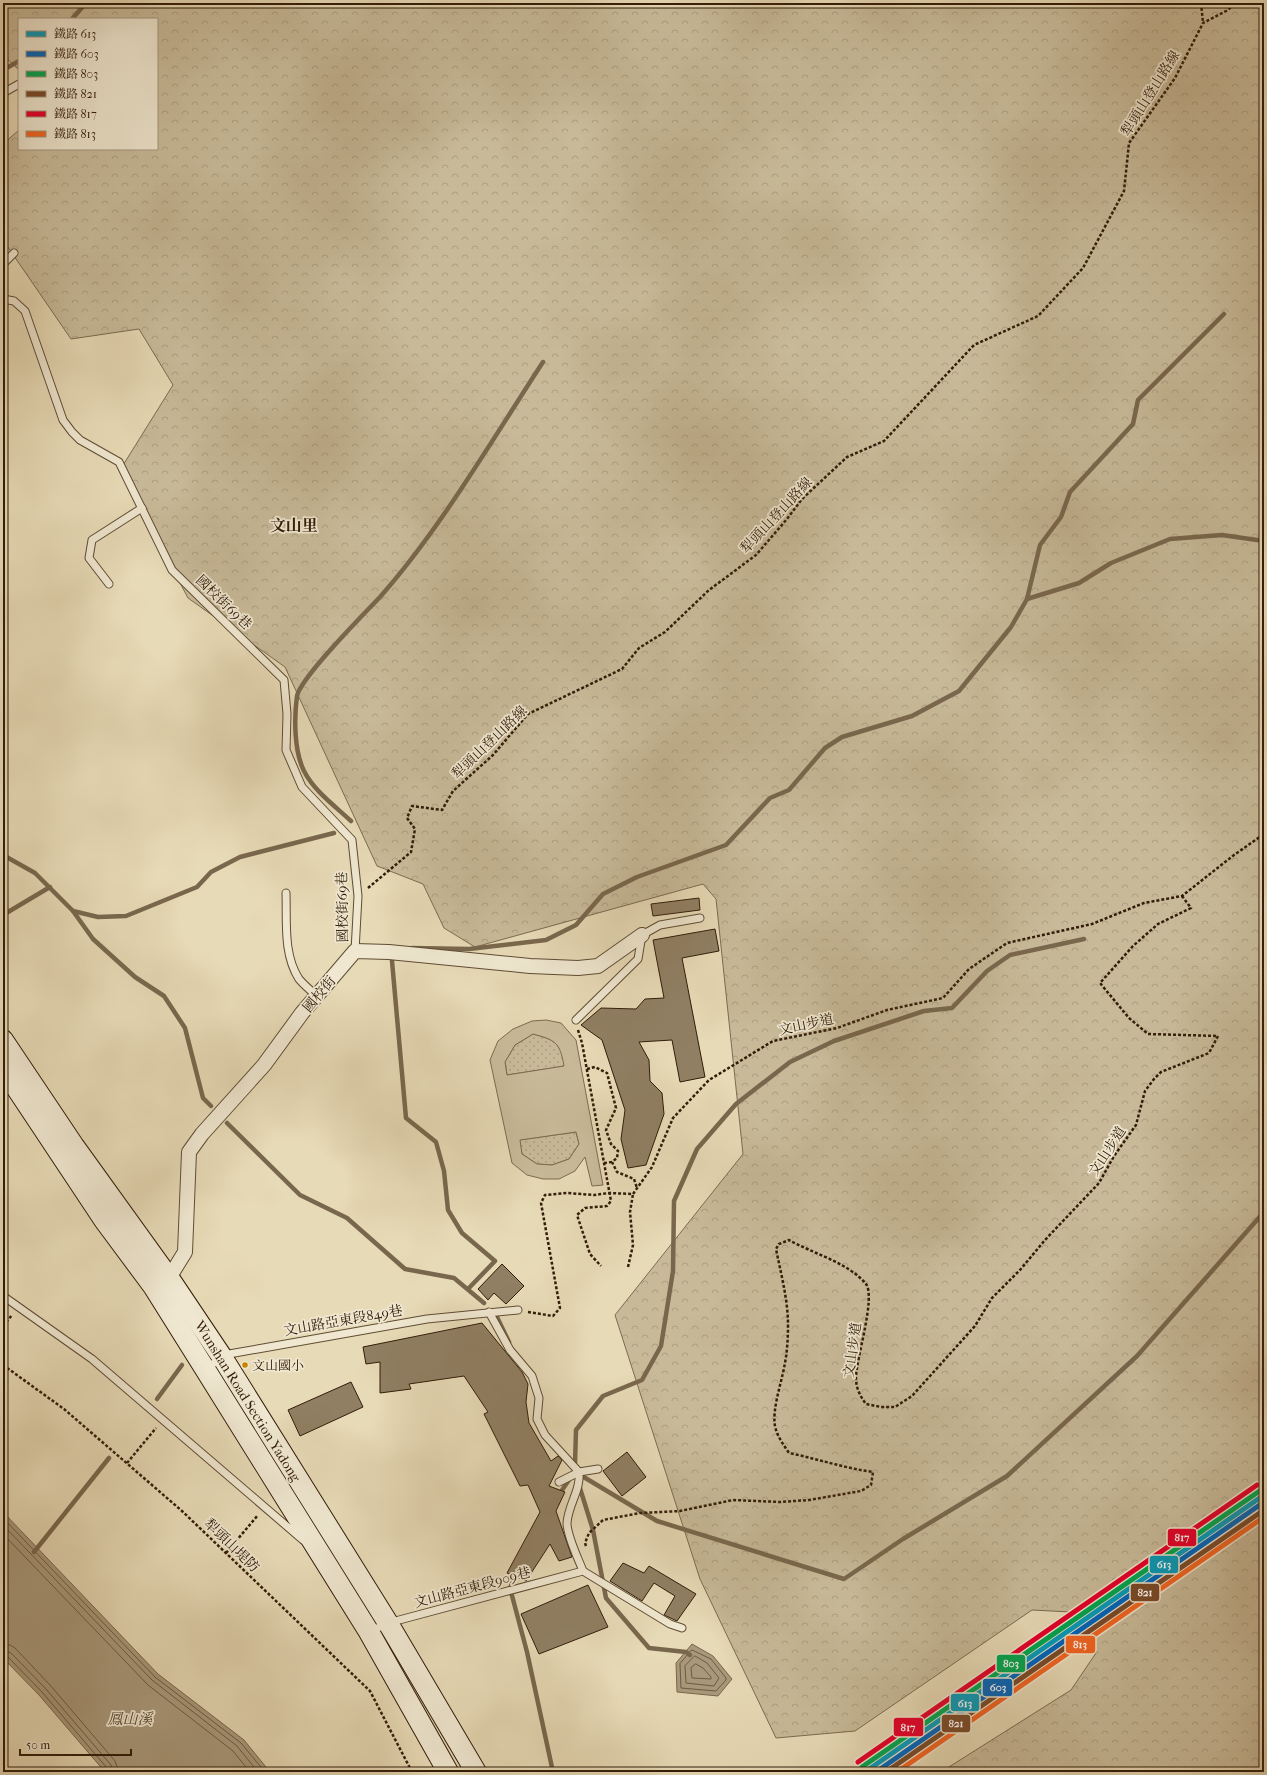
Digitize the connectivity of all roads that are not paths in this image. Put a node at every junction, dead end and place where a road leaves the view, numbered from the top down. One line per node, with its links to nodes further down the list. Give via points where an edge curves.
1 (18, 85): 2 (lane)
2 (3, 94)
3 (14, 253): 4 (lane)
4 (3, 264)
5 (3, 299): 6 (lane, 國校街69巷, via 14,301 25,311 63,420 80,440 119,462)
6 (142, 508): 7 (lane, via 92,540 89,558); 11 (lane, 國校街69巷, via 172,570 284,680 287,714 286,750 302,787 352,840 358,896)
7 (109, 584)
8 (286, 893): 12 (lane, via 288,950 300,980)
9 (700, 918): 10 (lane, via 660,925)
10 (642, 935): 11 (street, via 598,966 578,968 530,966 389,952); 13 (lane, via 638,959)
11 (355, 952): 12 (street, 國校街)
12 (317, 996): 19 (street, 國校街, via 264,1065 189,1152 186,1252)
13 (576, 1020)
14 (3, 1040): 16 (main road, Wunshan Road Section Yadong)
15 (3, 1068): 16 (main road, Wunshan Road Section Yadong)
16 (76, 1163): 17 (main road, Wunshan Road Section Yadong); 18 (main road, Wunshan Road Section Yadong)
17 (120, 1209): 18 (street); 19 (main road, Wunshan Road Section Yadong)
18 (104, 1220): 19 (main road, Wunshan Road Section Yadong)
19 (161, 1282): 23 (main road, Wunshan Road Section Yadong); 24 (main road, Wunshan Road Section Yadong)
20 (3, 1296): 28 (lane, via 92,1359)
21 (518, 1310): 22 (lane, 文山路亞東段849巷)
22 (489, 1312): 23 (lane, 文山路亞東段849巷, via 427,1319); 26 (lane, via 510,1350 532,1376 538,1398 537,1419 545,1435)
23 (222, 1357): 24 (lane, 文山路亞東段849巷); 30 (main road, Wunshan Road Section Yadong)
24 (205, 1369): 28 (main road, Wunshan Road Section Yadong)
25 (598, 1469): 26 (lane)
26 (579, 1472): 27 (lane); 29 (lane, via 580,1480 567,1524)
27 (559, 1482)
28 (323, 1557): 32 (main road, Wunshan Road Section Yadong)
29 (583, 1571): 30 (lane, 文山路亞東段909巷); 31 (lane, via 670,1624)
30 (388, 1623): 32 (lane, 文山路亞東段909巷); 34 (main road, Wunshan Road Section Yadong)
31 (682, 1628)
32 (369, 1632): 33 (main road, Wunshan Road Section Yadong)
33 (448, 1772)
34 (476, 1772)

